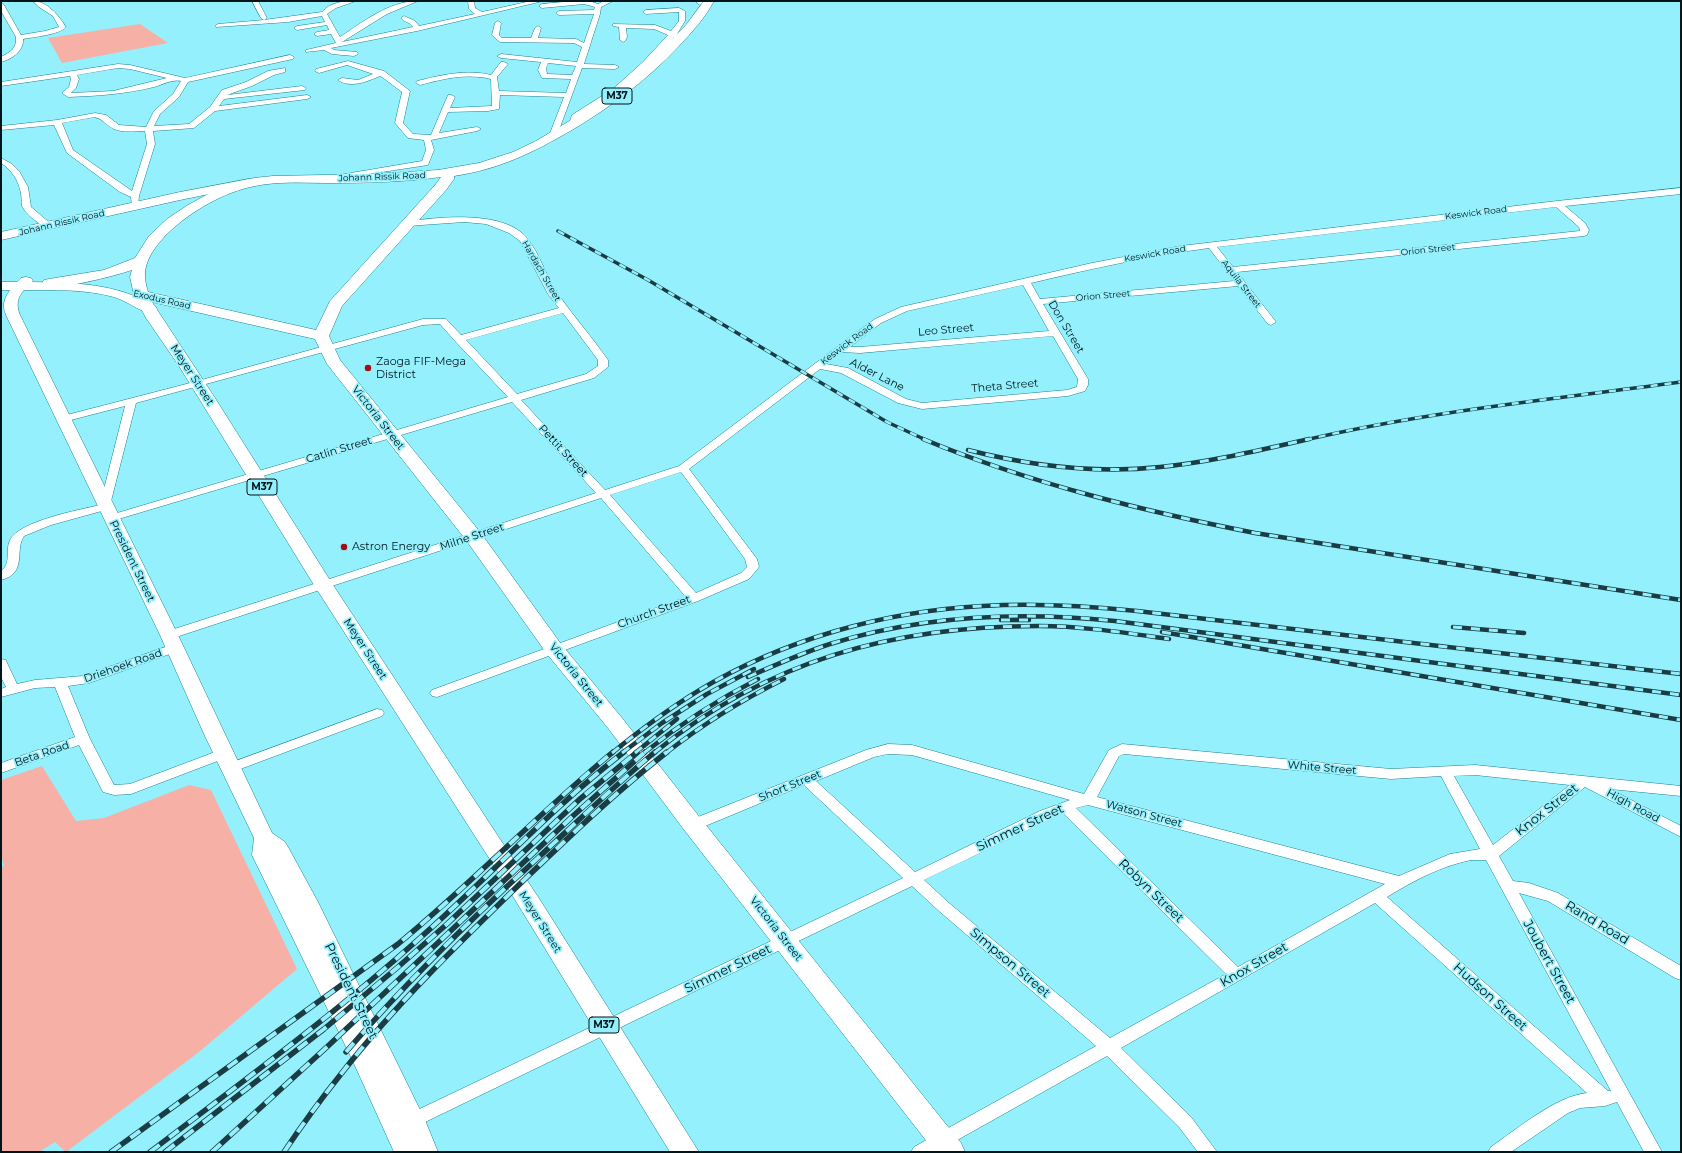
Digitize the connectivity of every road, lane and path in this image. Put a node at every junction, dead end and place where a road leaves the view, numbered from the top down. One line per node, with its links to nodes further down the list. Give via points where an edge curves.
1 (36, 1): 29 (street, via 55,15 63,27 53,32)
2 (255, 1): 18 (street)
3 (353, 1): 15 (street, via 332,7)
4 (415, 1): 32 (street, via 381,14)
5 (471, 1): 16 (street, via 472,9)
6 (583, 1): 9 (street); 11 (street)
7 (610, 1): 11 (street)
8 (703, 2): 28 (main road, Johann Rissik Road / M37, via 702,13)
9 (541, 4): 16 (street)
10 (1, 5): 29 (street)
11 (598, 9): 14 (street); 33 (street)
12 (646, 12): 28 (street, via 660,8 682,11 682,22)
13 (285, 13): 18 (street)
14 (560, 13)
15 (324, 14): 18 (street, via 288,20); 19 (street)
16 (480, 14): 22 (street)
17 (404, 18): 22 (street, via 413,22)
18 (265, 20): 21 (street)
19 (329, 23): 23 (street); 25 (street)
20 (498, 23): 31 (street, via 495,35 500,40)
21 (218, 26)
22 (416, 27): 26 (street); 32 (street)
23 (297, 28)
24 (538, 28): 31 (street)
25 (334, 32): 27 (street); 32 (street)
26 (373, 33)
27 (317, 34)
28 (676, 36): 30 (street, via 655,27 618,25); 64 (main road, Johann Rissik Road / M37, via 635,82)
29 (18, 37): 38 (street, via 19,48)
30 (623, 40)
31 (534, 41): 33 (street, via 576,41)
32 (339, 42): 34 (street)
33 (587, 45): 40 (street)
34 (325, 47): 35 (street); 36 (street, via 332,52)
35 (308, 51)
36 (354, 54)
37 (290, 57): 48 (street)
38 (1, 60)
39 (546, 61): 40 (street); 46 (street, via 502,60); 47 (street, via 542,68 545,76)
40 (580, 65): 41 (street); 47 (street)
41 (615, 67)
42 (282, 70): 55 (street, via 228,90)
43 (319, 71): 45 (street, via 347,63)
44 (72, 72): 48 (street, via 107,66 125,66); 48 (street, via 75,83 66,94 68,95 113,92); 51 (street)
45 (381, 73): 49 (street, via 359,82); 65 (street, via 406,91 399,123 411,136)
46 (493, 77): 50 (street, via 452,74); 53 (street)
47 (575, 77): 54 (street)
48 (181, 79): 62 (street, via 170,102 156,113)
49 (342, 80)
50 (420, 83)
51 (1, 84)
52 (302, 88): 55 (street)
53 (496, 93): 54 (street); 59 (street, via 496,107)
54 (569, 95): 64 (street)
55 (222, 97): 58 (street)
56 (306, 97): 58 (street)
57 (451, 97): 59 (street)
58 (213, 109): 62 (street, via 191,126)
59 (446, 110): 65 (street)
60 (57, 122): 61 (street); 62 (street, via 95,116 103,117 119,128); 74 (street, via 70,151)
61 (1, 128)
62 (149, 129): 74 (street, via 151,144)
63 (477, 129): 65 (street)
64 (553, 136): 67 (main road, Johann Rissik Road / M37)
65 (430, 137): 70 (street, via 430,150 425,163)
66 (1, 160): 77 (street, via 11,167 22,181 26,193 26,206)
67 (502, 161): 68 (main road, Johann Rissik Road / M37); 73 (main road, via 456,182)
68 (448, 173): 69 (main road, Johann Rissik Road / M37); 73 (main road, via 444,184)
69 (433, 175): 70 (main road, Johann Rissik Road / M37); 73 (main road, via 436,181)
70 (330, 179): 71 (main road, Johann Rissik Road / M37)
71 (253, 182): 74 (street, Johann Rissik Road); 80 (main road, Meyer Street / M37, via 232,189 182,214 155,238)
72 (1680, 192): 75 (street, Keswick Road)
73 (432, 197): 76 (main road)
74 (135, 201): 77 (street, Johann Rissik Road)
75 (1557, 204): 79 (street, Keswick Road); 81 (street, Orion Street, via 1582,225 1584,233)
76 (410, 224): 91 (main road); 92 (street, Hardach Street, via 467,218 482,220 519,234)
77 (48, 226): 78 (street, Johann Rissik Road)
78 (1, 236)
79 (1211, 245): 81 (street, Aquila Street); 83 (street, Keswick Road, via 1147,255)
80 (140, 261): 84 (main road, via 117,270); 88 (main road, Meyer Street / M37, via 137,281)
81 (1231, 270): 85 (street, Aquila Street)
82 (1, 281): 86 (street, Exodus Road)
83 (1026, 281): 89 (street, Don Street); 100 (street, Keswick Road, via 904,309 878,321)
84 (49, 282): 86 (street, Exodus Road); 88 (street, Exodus Road, via 97,286)
85 (1240, 283): 89 (street, Orion Street); 94 (street, Aquila Street)
86 (24, 284): 87 (street, Exodus Road); 88 (street, Exodus Road, via 97,290); 93 (street, President Street, via 13,295)
87 (1, 286)
88 (145, 302): 90 (main road, Exodus Road); 97 (main road, Meyer Street / M37)
89 (1037, 302): 96 (street, Don Street)
90 (182, 304): 95 (main road, Exodus Road); 97 (main road, via 167,315)
91 (335, 304): 95 (main road, via 306,322); 99 (main road, via 327,320)
92 (564, 310): 98 (street); 101 (street, Hardach Street)
93 (7, 311): 108 (street, President Street)
94 (1270, 322)
95 (272, 324): 99 (main road, Exodus Road)
96 (1055, 333): 100 (street, Leo Street, via 860,350); 104 (street, Don Street, via 1083,379)
97 (166, 336): 103 (main road, Meyer Street / M37)
98 (458, 339): 99 (street, Pettit Street, via 443,321 424,322); 105 (street, Pettit Street)
99 (324, 342): 103 (street); 109 (main road, Victoria Street, via 333,361)
100 (840, 349): 102 (street, Keswick Road)
101 (603, 360): 105 (street, Catlin Street, via 603,367 590,376)
102 (817, 366): 107 (street, Alder Lane, via 844,370 902,401); 110 (street, Keswick Road, via 716,446)
103 (198, 384): 106 (street); 111 (main road, Meyer Street / M37)
104 (1083, 385): 107 (street, Theta Street, via 1081,389 1068,392)
105 (514, 399): 109 (street, Catlin Street); 112 (street, Pettit Street)
106 (131, 401): 108 (street); 113 (street)
107 (927, 406)
108 (63, 419): 113 (street, President Street)
109 (391, 434): 111 (street, Catlin Street); 114 (main road, Victoria Street)
110 (684, 468): 112 (street, Milne Street); 117 (street, Church Street, via 751,559 753,567 745,576)
111 (254, 475): 113 (street, Catlin Street); 116 (main road, Meyer Street / M37)
112 (604, 495): 114 (street, Milne Street); 117 (street, Pettit Street)
113 (108, 512): 115 (street, Catlin Street, via 32,527 20,535 15,543 14,565 8,573); 118 (street, President Street)
114 (473, 536): 116 (street, Milne Street); 119 (main road, Victoria Street)
115 (1, 576)
116 (324, 586): 118 (street, Milne Street); 146 (main road, Meyer Street / M37, via 482,827)
117 (694, 598): 119 (street, Church Street)
118 (172, 642): 121 (street, Driehoek Road, via 84,680); 127 (street, President Street)
119 (554, 649): 123 (street, Church Street); 135 (main road, Victoria Street, via 615,723)
120 (1, 662): 122 (street)
121 (60, 683): 122 (street, Driehoek Road, via 36,684); 125 (street)
122 (7, 691)
123 (437, 693)
124 (377, 713): 127 (street)
125 (83, 739): 127 (street, via 105,785 108,789 114,790 131,790); 128 (street, Beta Road)
126 (888, 750): 130 (street, Short Street, via 871,753); 133 (street, Watson Street, via 912,750)
127 (227, 761): 137 (street, President Street)
128 (1, 768)
129 (1446, 772): 131 (street, White Street, via 1475,770); 133 (street, White Street, via 1392,774 1122,749 1114,753); 138 (street, Joubert Street)
130 (807, 780): 135 (street, Short Street); 139 (street, Simpson Street)
131 (1584, 781): 132 (street, White Street); 136 (street, High Road); 138 (street, Knox Street)
132 (1681, 791)
133 (1088, 800): 134 (street, Simmer Street); 140 (street, Watson Street)
134 (1065, 806): 139 (street, Simmer Street); 145 (street, Robyn Street)
135 (693, 825): 143 (main road, Victoria Street)
136 (1681, 832)
137 (264, 838): 150 (street, President Street, via 278,847 301,890); 152 (street, President Street, via 262,855 363,1057)
138 (1491, 854): 140 (street, Knox Street, via 1455,858); 141 (street, Joubert Street)
139 (913, 878): 143 (street, Simmer Street); 147 (street, Simpson Street)
140 (1400, 882): 142 (street, Knox Street)
141 (1508, 886): 144 (street, Rand Road, via 1529,889 1553,897); 148 (street, Joubert Street)
142 (1375, 895): 145 (street, Knox Street); 149 (street, Hudson Street)
143 (785, 941): 146 (street, Simmer Street); 151 (main road, Victoria Street)
144 (1681, 974)
145 (1237, 975): 147 (street, Knox Street)
146 (606, 1028): 150 (street, Simmer Street); 154 (main road, Meyer Street / M37)
147 (1109, 1047): 151 (street, Knox Street); 156 (street, Simpson Street, via 1185,1122)
148 (1623, 1097): 149 (street); 158 (street, Joubert Street)
149 (1604, 1099): 157 (street, via 1578,1101 1562,1108)
150 (413, 1120): 153 (street, President Street)
151 (946, 1146): 155 (street, Knox Street)
152 (406, 1152)
153 (426, 1152)
154 (685, 1152)
155 (920, 1152)
156 (1208, 1152)
157 (1496, 1152)
158 (1653, 1152)

